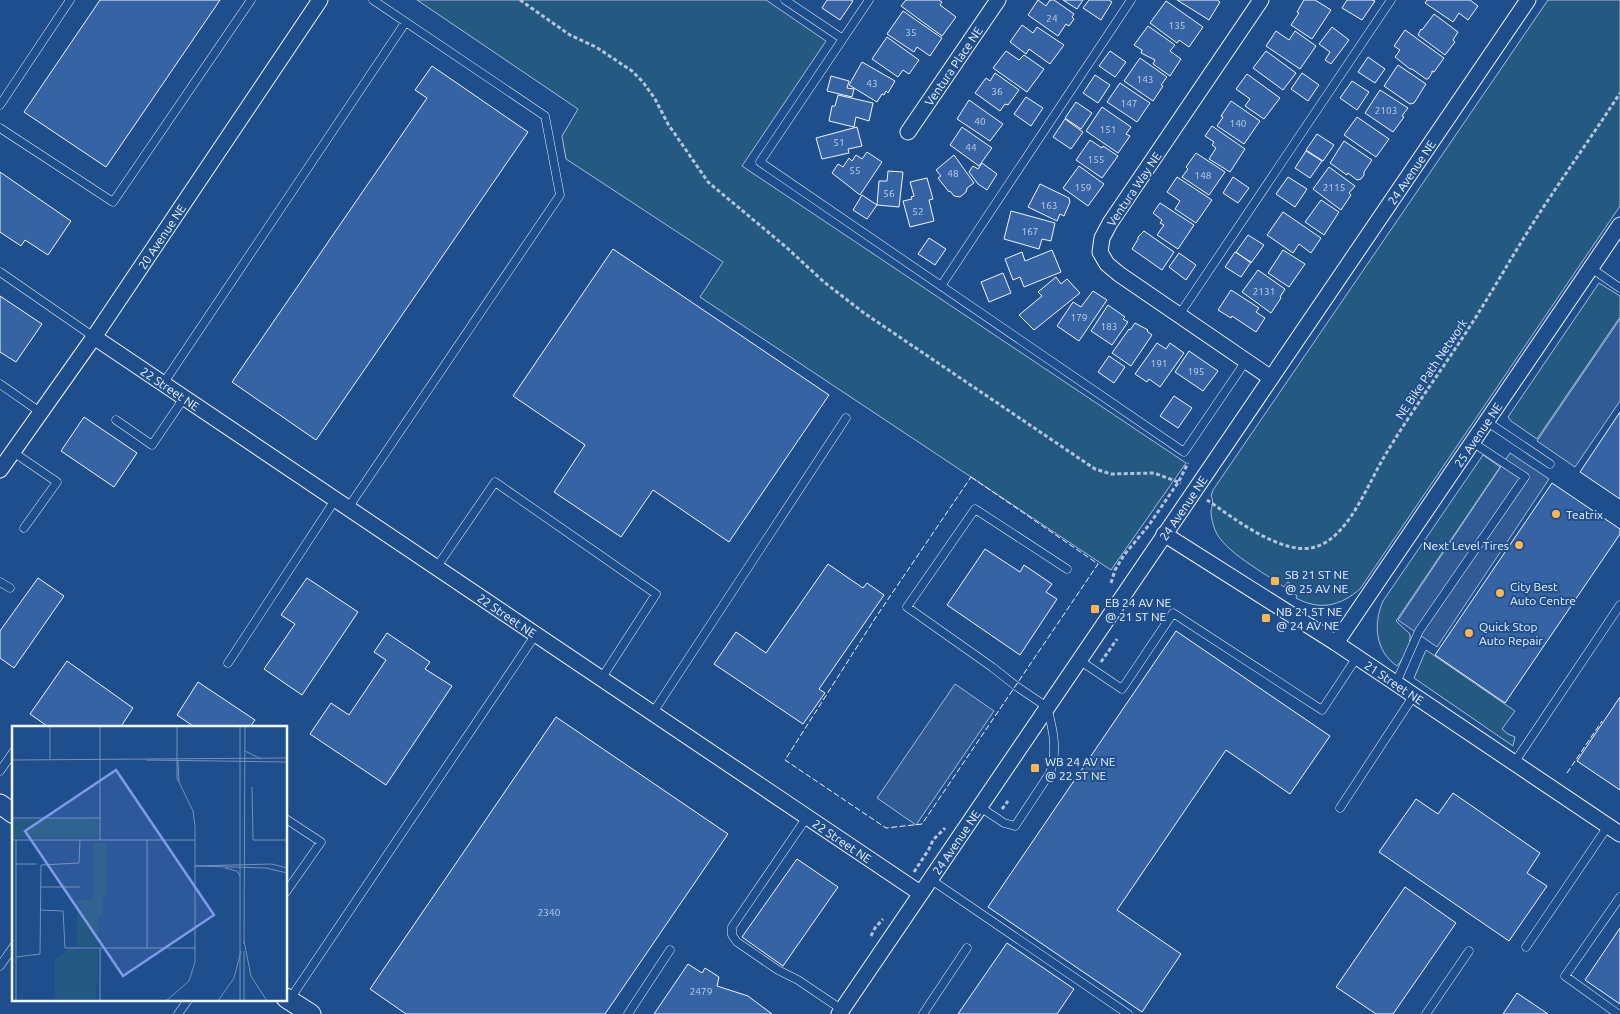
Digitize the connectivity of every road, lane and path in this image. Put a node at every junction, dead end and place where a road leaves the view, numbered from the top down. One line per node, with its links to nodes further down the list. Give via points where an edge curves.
1 (70, 0): 16 (lane)
2 (251, 0): 17 (lane, via 113,202)
3 (320, 0): 25 (street, 20 Avenue NE)
4 (373, 0): 13 (lane)
5 (520, 0): 39 (path, via 632,71 655,99 708,182 864,313 1095,469 1111,474 1154,473)
6 (785, 0): 14 (lane)
7 (869, 0): 14 (lane)
8 (998, 0): 18 (street, Ventura Place NE)
9 (1131, 0): 22 (lane)
10 (1261, 0): 24 (street, Ventura Way NE, via 1102,238 1100,252 1106,264)
11 (1391, 0): 24 (lane)
12 (1528, 0): 27 (street, 24 Avenue NE)
13 (405, 22): 29 (lane); 41 (lane, via 545,116 560,195)
14 (843, 39): 22 (lane, via 760,162)
15 (1620, 93): 40 (path, NE Bike Path Network, via 1409,417 1341,529 1320,546 1293,548 1271,540)
16 (0, 105)
17 (0, 128)
18 (908, 132)
19 (1619, 229): 20 (street, 25 Avenue NE)
20 (1591, 268): 23 (lane); 34 (street, 25 Avenue NE)
21 (0, 272): 25 (lane)
22 (941, 286): 26 (lane, via 1184,452)
23 (1620, 288)
24 (1179, 315): 26 (street, Ventura Way NE)
25 (94, 337): 29 (street, 22 Street NE); 31 (street, 20 Avenue NE)
26 (1246, 361): 27 (street, Ventura Way NE)
27 (1271, 378): 43 (street, 24 Avenue NE)
28 (0, 384): 31 (lane)
29 (164, 384): 30 (street, 22 Street NE)
30 (184, 398): 33 (lane, via 152,445); 41 (street, 22 Street NE)
31 (40, 412): 36 (street, 20 Avenue NE)
32 (846, 418): 60 (lane)
33 (116, 420)
34 (1486, 421): 35 (street, 25 Avenue NE); 37 (lane)
35 (1472, 442): 51 (street, 25 Avenue NE); 57 (lane, via 1525,477 1419,631)
36 (13, 452): 38 (street, 20 Avenue NE); 42 (lane, via 57,482)
37 (1550, 464)
38 (0, 470)
39 (1179, 481)
40 (1209, 501)
41 (341, 504): 44 (street, 22 Street NE); 54 (lane)
42 (24, 528)
43 (1164, 534): 51 (street, 21 Street NE); 53 (street, 24 Avenue NE)
44 (436, 568): 49 (street, 22 Street NE); 56 (lane, via 496,482 656,594)
45 (1067, 569): 59 (lane, via 975,509 907,608)
46 (0, 582): 47 (lane)
47 (10, 588)
48 (1620, 605): 62 (lane)
49 (536, 634): 56 (street, 22 Street NE); 81 (lane)
50 (1117, 639): 55 (path)
51 (1336, 643): 52 (street, 21 Street NE)
52 (1357, 657): 55 (lane, via 1322,710 1173,613 1122,689); 57 (street, 21 Street NE)
53 (1079, 660): 55 (lane); 59 (street, 24 Avenue NE)
54 (228, 662)
55 (1095, 671)
56 (601, 679): 60 (street, 22 Street NE)
57 (1396, 684): 58 (street, 21 Street NE)
58 (1414, 696): 62 (street, 21 Street NE); 66 (lane)
59 (1047, 707): 65 (street, 24 Avenue NE); 65 (lane, via 1054,732 1053,764 1015,826 1004,823)
60 (652, 714): 68 (street, 22 Street NE)
61 (12, 754): 63 (lane)
62 (1514, 763): 70 (street, 21 Street NE)
63 (0, 771)
64 (0, 804): 67 (street)
65 (980, 807): 71 (street, 24 Avenue NE)
66 (1340, 808)
67 (12, 813)
68 (807, 817): 73 (street, 22 Street NE); 83 (lane, via 732,927 732,935 737,942)
69 (288, 820): 72 (lane, via 321,842)
70 (1614, 830): 75 (lane)
71 (930, 879): 73 (street, 24 Avenue NE); 88 (lane)
72 (288, 889)
73 (920, 894): 83 (street, 24 Avenue NE)
74 (1620, 897): 90 (lane, via 1565,976)
75 (1526, 947)
76 (967, 948): 87 (lane)
77 (12, 949): 80 (lane)
78 (670, 950): 86 (lane)
79 (1469, 951): 89 (lane)
80 (0, 966)
81 (288, 999): 85 (street)
82 (187, 1002): 84 (lane)
83 (843, 1013)
84 (178, 1014)
85 (311, 1014)
86 (628, 1014)
87 (923, 1014)
88 (1128, 1014)
89 (1426, 1014)
90 (1618, 1014)

